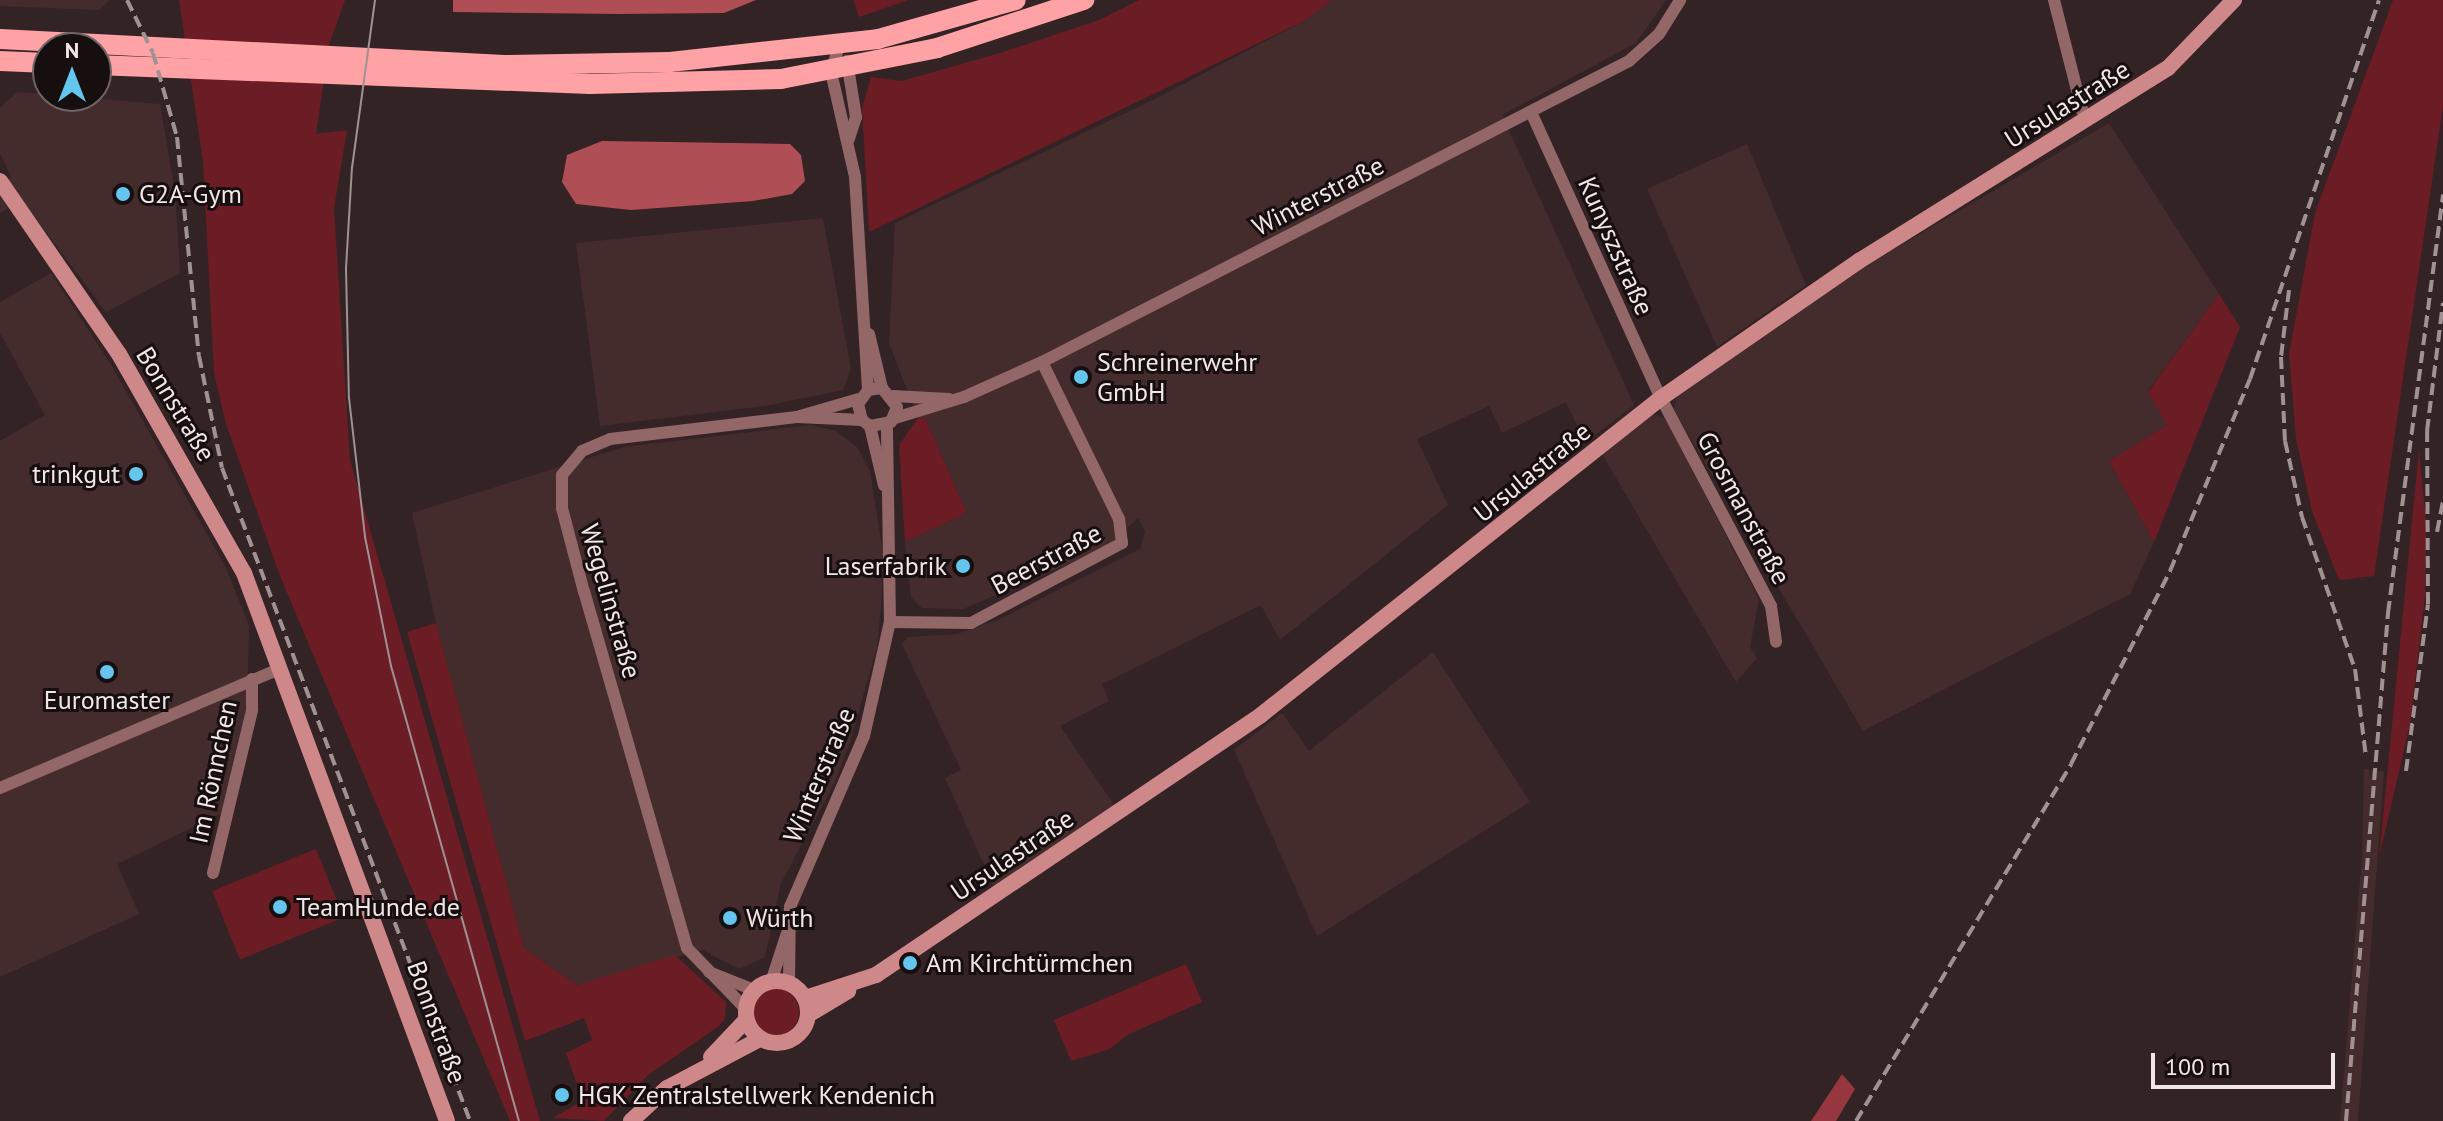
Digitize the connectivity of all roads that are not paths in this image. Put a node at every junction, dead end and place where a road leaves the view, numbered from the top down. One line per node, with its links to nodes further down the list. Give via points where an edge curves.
1 (1016, 0): 7 (main road, via 941,25)
2 (1084, 0): 11 (main road, via 978,37)
3 (1680, 0): 13 (street, Winterstraße, via 1659,34 1629,61)
4 (2054, 0): 14 (street, via 2082,110)
5 (2234, 0): 14 (street, Ursulastraße, via 2183,56)
6 (0, 39): 7 (main road, via 504,65 670,62)
7 (839, 46): 11 (street); 12 (street)
8 (0, 61): 9 (main road)
9 (32, 62)
10 (112, 66): 12 (main road, via 590,84 690,84)
11 (852, 69): 12 (main road); 15 (street, via 856,117)
12 (831, 72): 15 (street, via 839,121)
13 (1531, 112): 18 (street, Winterstraße); 21 (street, Kunyszstraße)
14 (2089, 119): 21 (street, Ursulastraße, via 1848,268)
15 (849, 139): 17 (street)
16 (0, 181): 29 (street, Bonnstraße, via 173,443 244,573)
17 (868, 332): 19 (street); 20 (street, Winterstraße)
18 (1042, 362): 22 (street, Winterstraße); 27 (street, Beerstraße, via 1119,519 1122,543 971,623)
19 (888, 392): 20 (street, Winterstraße); 22 (street, Winterstraße); 24 (street)
20 (864, 394): 23 (street, Wegelinstraße); 25 (street, Winterstraße)
21 (1661, 398): 28 (street, Grosmanstraße, via 1771,606); 38 (street, Ursulastraße, via 1261,715 858,983)
22 (952, 400): 24 (street, Winterstraße)
23 (797, 417): 25 (street, Wegelinstraße); 34 (street, Wegelinstraße, via 610,439 582,451 562,475 562,508 584,592 687,948)
24 (891, 422): 25 (street, Wegelinstraße); 26 (street, Winterstraße)
25 (866, 423): 26 (street, Winterstraße)
26 (885, 489): 27 (street, Winterstraße, via 892,548)
27 (890, 622): 33 (street, Winterstraße, via 872,710 851,769 798,877)
28 (1776, 642)
29 (279, 669): 30 (street); 42 (street, Bonnstraße)
30 (252, 679): 31 (street); 32 (street, Im Rönnchen, via 252,710)
31 (0, 788)
32 (213, 873)
33 (787, 933): 35 (street, Winterstraße); 36 (street, Winterstraße)
34 (709, 972): 37 (street); 39 (street, Wegelinstraße)
35 (771, 982): 36 (street); 37 (street)
36 (789, 984): 38 (street)
37 (754, 990): 39 (street)
38 (806, 1006): 40 (street, via 803,1029 788,1042)
39 (746, 1014): 40 (street); 41 (street)
40 (760, 1039): 41 (street)
41 (705, 1064): 43 (street, via 667,1088)
42 (447, 1121)
43 (631, 1121)

